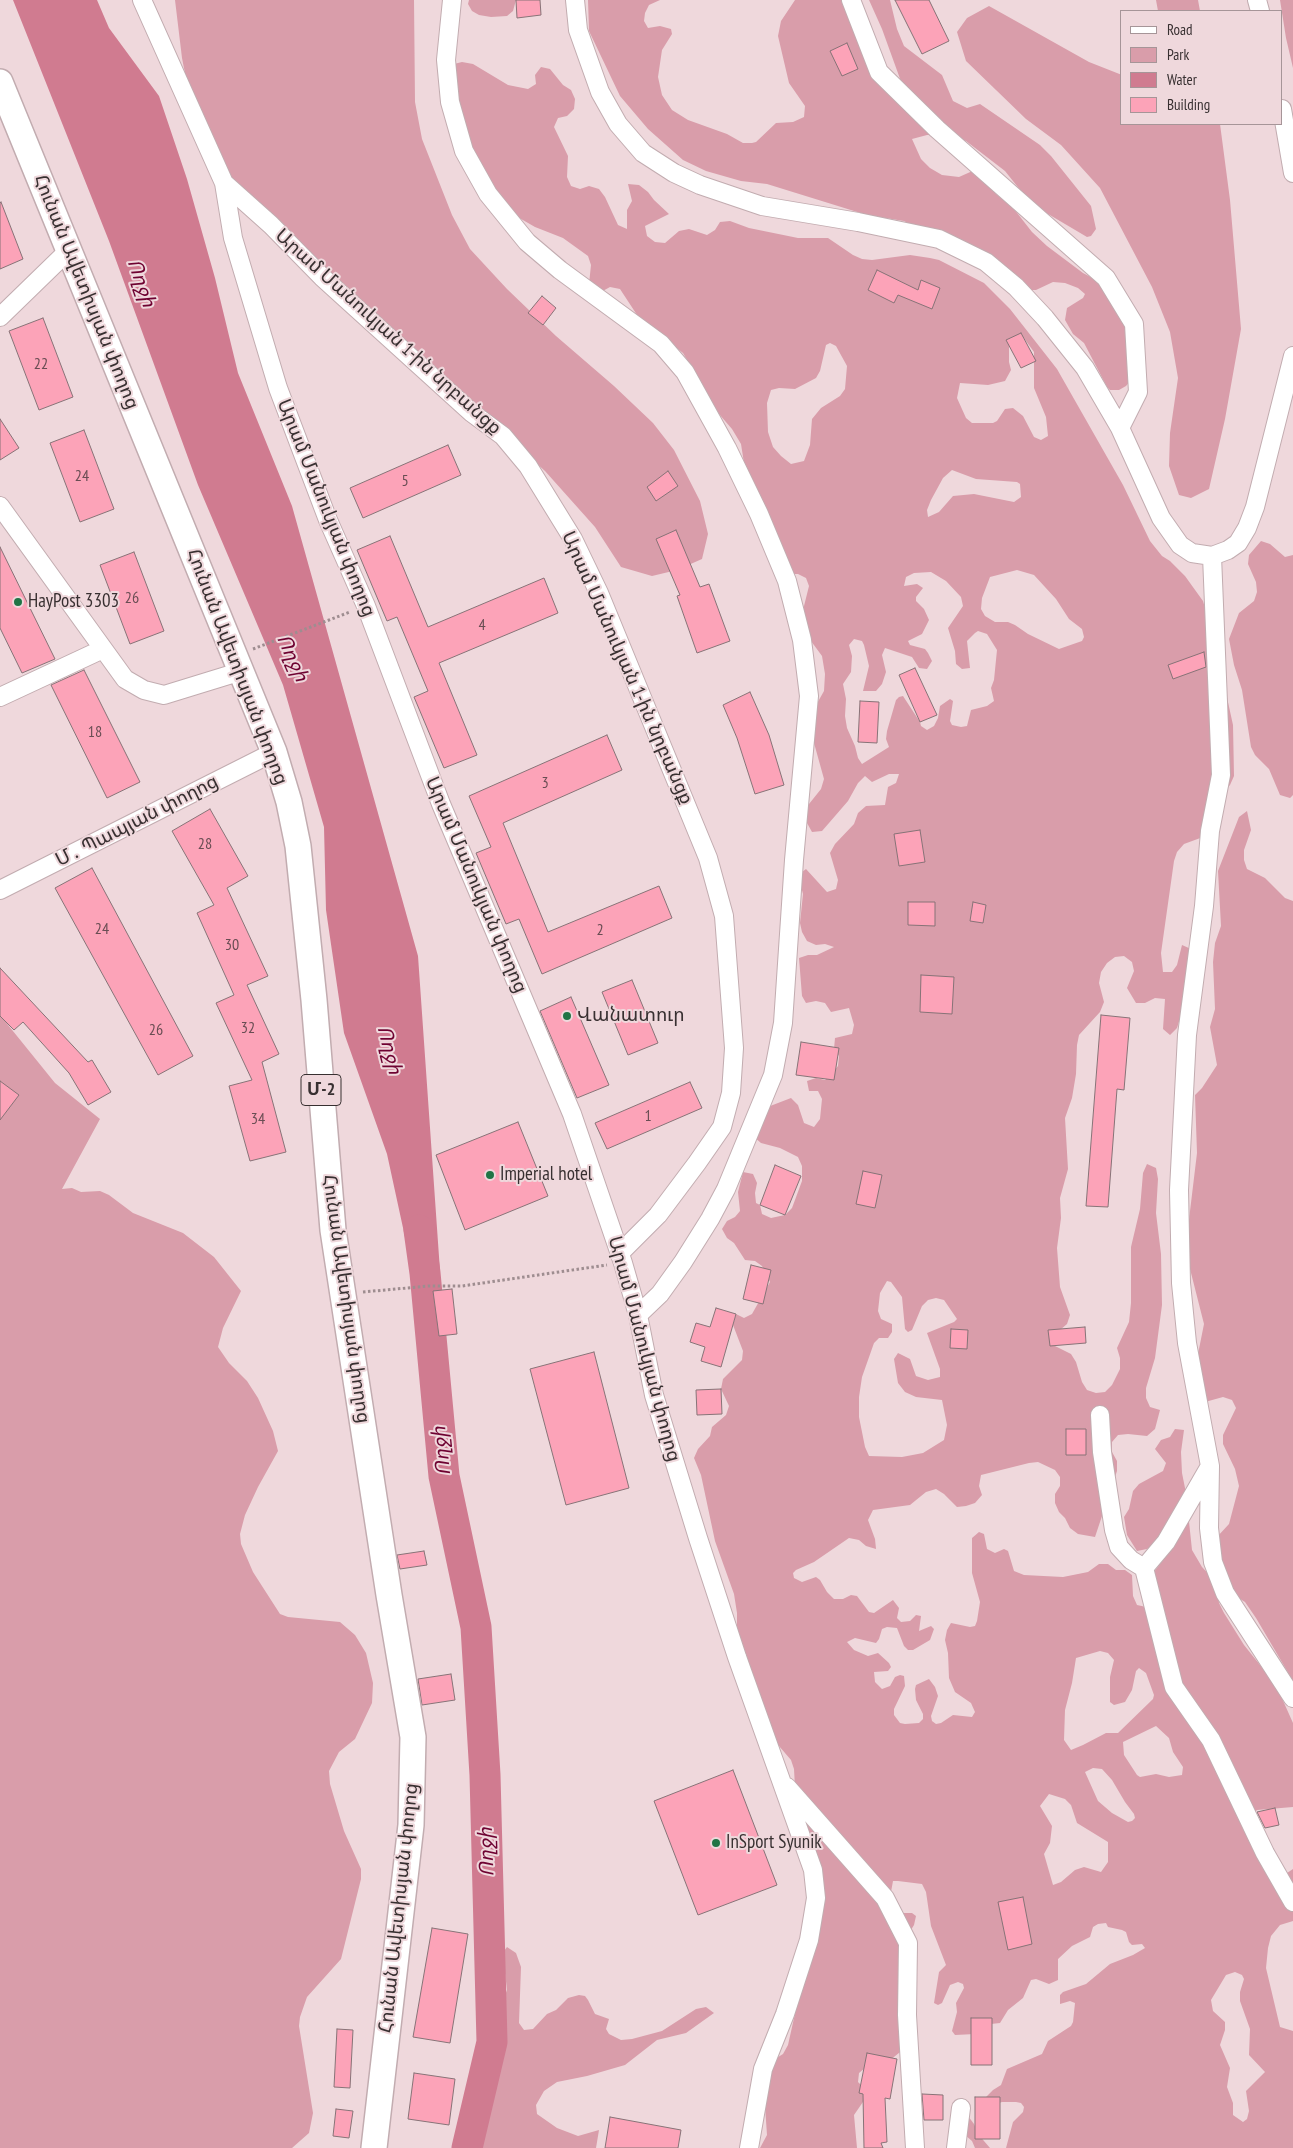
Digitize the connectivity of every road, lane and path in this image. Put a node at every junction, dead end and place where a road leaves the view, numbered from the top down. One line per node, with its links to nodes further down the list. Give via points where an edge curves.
1 (142, 0): 8 (street, Արամ Մանուկյան փողոց)
2 (452, 0): 24 (street, via 446,60 450,102 464,151 488,194 527,242 661,344 685,372 727,448 788,581 802,640 809,696 783,1023 773,1075 726,1189 710,1219 660,1294)
3 (575, 0): 12 (street, via 578,30 600,92 618,124 643,153 700,185 762,206 939,240 986,262 1045,318 1085,368)
4 (851, 0): 12 (street, via 879,72 937,129 1106,278 1134,324 1138,392)
5 (0, 82): 9 (highway, Հունան Ավետիսյան փողոց / Մ-2)
6 (1283, 116): 7 (street)
7 (1293, 173)
8 (224, 183): 22 (street, Արամ Մանուկյան փողոց, via 233,238 282,397 441,804 572,1114); 22 (street, Արամ Մանուկյան 1-ին նրբանցք, via 472,413 503,436 528,466 573,539 599,593 708,858 724,925 734,1048 731,1093 722,1127 658,1215)
9 (68, 251): 10 (street); 18 (highway, Հունան Ավետիսյան փողոց / Մ-2)
10 (0, 317)
11 (1293, 356): 15 (street, via 1250,521 1238,543)
12 (1120, 428): 15 (street, via 1161,518 1180,545 1192,553)
13 (0, 506): 14 (street)
14 (5, 524): 17 (street)
15 (1212, 556): 26 (street, via 1220,775 1210,831 1188,1035 1179,1190 1181,1283 1187,1343)
16 (331, 620): 18 (path)
17 (103, 649): 18 (street, via 125,679 144,690 164,695); 19 (street)
18 (245, 661): 20 (highway, Հունան Ավետիսյան փողոց / Մ-2)
19 (0, 697)
20 (274, 752): 21 (street, Մ․ Պապյան փողոց); 32 (highway, Հունան Ավետիսյան փողոց / Մ-2, via 298,846 332,1230 414,1738 411,1825)
21 (0, 890)
22 (622, 1258): 23 (path, via 462,1286); 24 (street, Արամ Մանուկյան փողոց)
23 (362, 1292)
24 (638, 1315): 29 (street, Արամ Մանուկյան փողոց, via 654,1395 675,1466)
25 (1100, 1414): 27 (street, via 1102,1452 1114,1530 1119,1547)
26 (1210, 1466): 27 (street, via 1166,1542); 28 (street, via 1209,1528 1213,1562 1225,1593)
27 (1144, 1568): 30 (street, via 1174,1687 1212,1740 1265,1853)
28 (1293, 1698)
29 (781, 1781): 33 (street, Արամ Մանուկյան փողոց, via 812,1870 816,1898 809,1940 763,2068); 34 (street, via 885,1898 908,1943 907,2015)
30 (1293, 1902)
31 (961, 2108): 35 (street)
32 (374, 2148)
33 (749, 2148)
34 (915, 2148)
35 (956, 2148)

